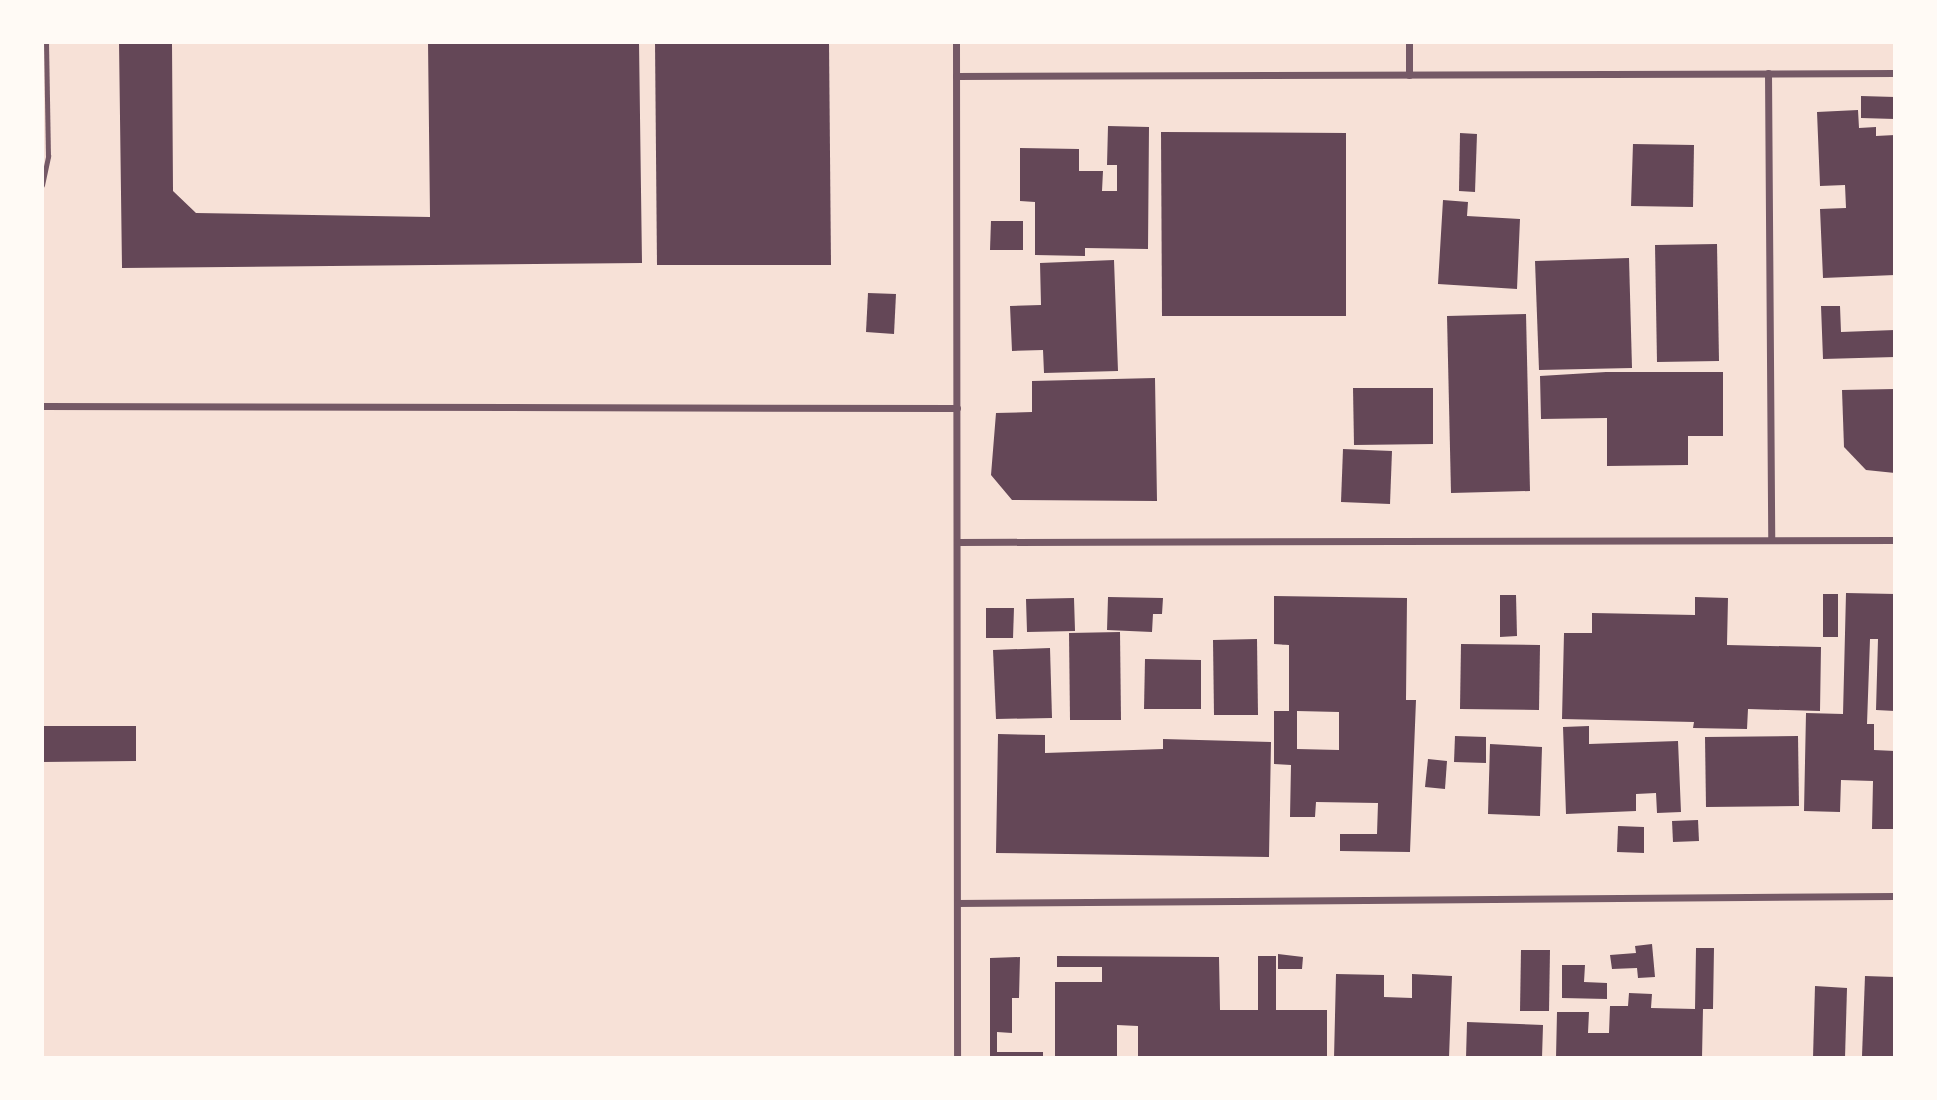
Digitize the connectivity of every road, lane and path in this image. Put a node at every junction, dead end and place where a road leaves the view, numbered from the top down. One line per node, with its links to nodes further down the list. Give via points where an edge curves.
1 (46, 42): 8 (lane, via 48,156)
2 (956, 42): 7 (street)
3 (1409, 42): 6 (street)
4 (1768, 73): 5 (street); 6 (street); 11 (street)
5 (1895, 73)
6 (1409, 75): 7 (street)
7 (956, 76): 10 (street)
8 (42, 185)
9 (42, 406): 10 (street)
10 (957, 408): 13 (street)
11 (1771, 539): 12 (street); 13 (street)
12 (1895, 540)
13 (957, 542): 15 (street)
14 (1895, 896): 15 (street)
15 (957, 902): 16 (street)
16 (957, 1058)

